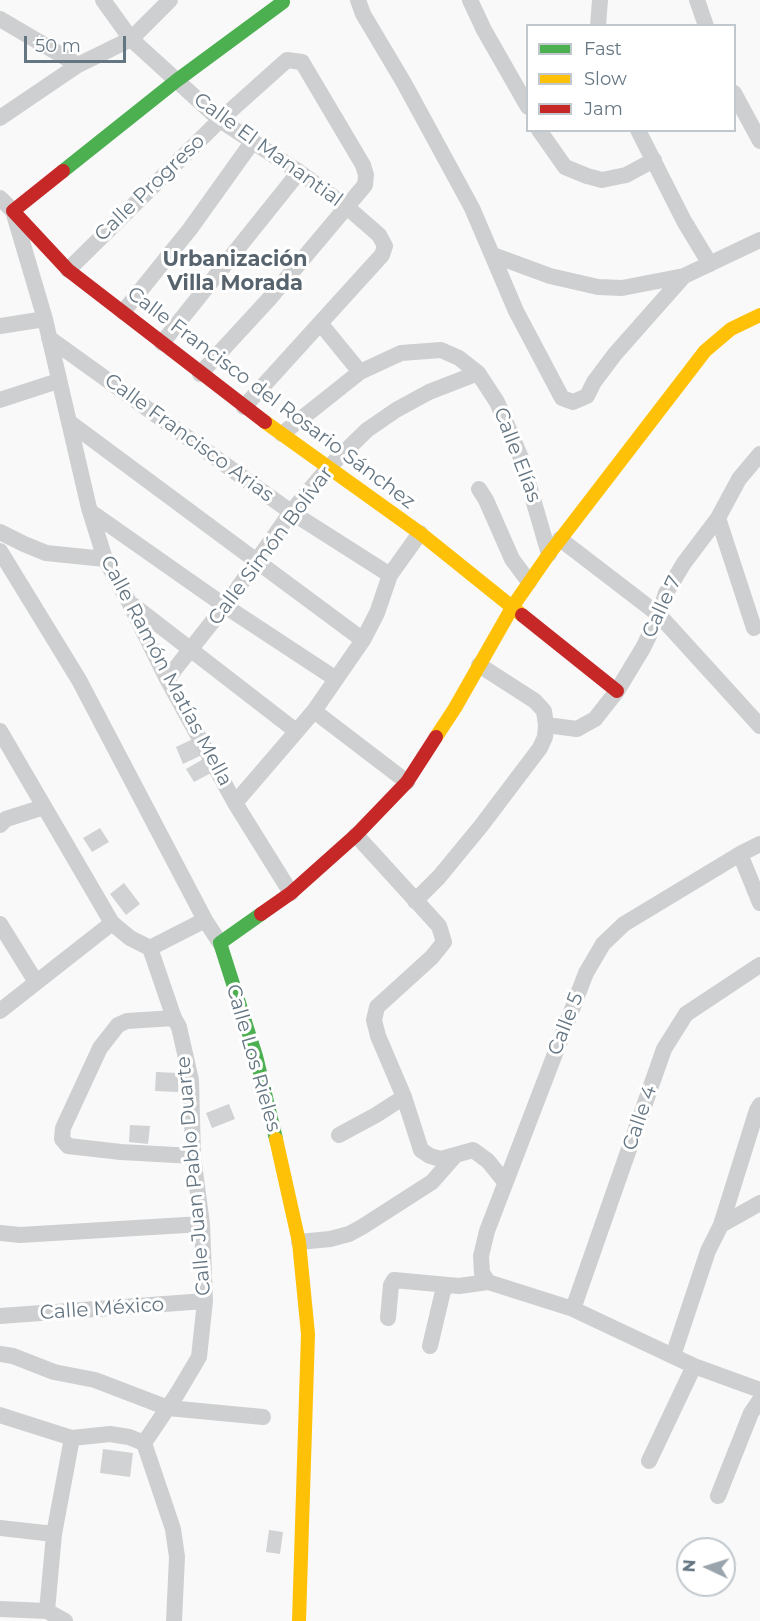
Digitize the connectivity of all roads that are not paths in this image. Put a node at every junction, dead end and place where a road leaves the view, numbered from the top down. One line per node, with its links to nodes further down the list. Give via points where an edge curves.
1 (103, 0): 11 (street, Calle El Manantial)
2 (170, 0): 11 (street)
3 (358, 0): 28 (street, via 472,208)
4 (470, 0): 15 (street)
5 (601, 0): 9 (street)
6 (697, 0): 10 (street)
7 (283, 2): 13 (street)
8 (0, 19): 12 (street)
9 (598, 24)
10 (705, 24)
11 (131, 39): 12 (street); 13 (street, Calle El Manantial)
12 (78, 65): 16 (street)
13 (176, 81): 17 (street, Calle El Manantial); 26 (street)
14 (736, 95): 21 (street)
15 (526, 104)
16 (0, 118)
17 (220, 120): 20 (street, Calle El Manantial); 25 (street, Calle Progreso, via 287,60 302,62 363,165 365,185); 30 (street, Calle Progreso)
18 (540, 132): 22 (street, via 566,167 602,180 626,175)
19 (639, 132): 22 (street)
20 (253, 141): 23 (street, Calle El Manantial); 32 (street, via 190,229)
21 (760, 141)
22 (654, 160): 29 (street, via 684,222)
23 (299, 172): 25 (street, Calle El Manantial); 38 (street)
24 (0, 198): 26 (street, Calle Ramón Matías Mella)
25 (348, 208): 35 (street, Calle El Manantial, via 379,235 385,246 382,255); 41 (street)
26 (13, 211): 30 (street, Calle Francisco del Rosario Sánchez); 34 (street, Calle Ramón Matías Mella)
27 (760, 240): 29 (street)
28 (493, 255): 31 (street, via 550,276 598,287 622,288); 31 (street, via 516,311 557,389 562,398 573,402 586,396 615,354)
29 (711, 264): 31 (street)
30 (68, 270): 32 (street, Calle Francisco del Rosario Sánchez)
31 (684, 276)
32 (123, 312): 38 (street, Calle Francisco del Rosario Sánchez)
33 (760, 315): 55 (street, via 732,328 705,351)
34 (45, 319): 36 (street); 37 (street, Calle Ramón Matías Mella)
35 (320, 323): 39 (street); 44 (street)
36 (0, 326)
37 (49, 338): 42 (street, Calle Ramón Matías Mella); 51 (street, Calle Francisco Arias)
38 (162, 343): 41 (street, Calle Francisco del Rosario Sánchez)
39 (360, 372): 40 (street, Calle Elías, via 400,353 441,350); 46 (street, Calle Elías)
40 (478, 372): 48 (street, Calle Simón Bolívar, via 396,411 367,430); 57 (street, Calle Elías, via 497,402 521,458)
41 (200, 374): 44 (street, Calle Francisco del Rosario Sánchez)
42 (58, 381): 43 (street); 45 (street, Calle Ramón Matías Mella)
43 (0, 400)
44 (244, 407): 46 (street, Calle Francisco del Rosario Sánchez)
45 (69, 422): 50 (street, Calle Ramón Matías Mella); 59 (street)
46 (282, 434): 48 (street, Calle Francisco del Rosario Sánchez)
47 (760, 454): 52 (street, Calle 7, via 738,479)
48 (329, 467): 51 (street, Calle Simón Bolívar); 54 (street, Calle Francisco del Rosario Sánchez)
49 (479, 489): 61 (street, via 512,559)
50 (91, 512): 58 (street, Calle Ramón Matías Mella); 63 (street)
51 (291, 512): 59 (street, Calle Simón Bolívar); 60 (street, Calle Francisco Arias)
52 (718, 518): 65 (street, Calle 7, via 684,563 666,593); 66 (street)
53 (0, 532): 58 (street, via 46,553)
54 (420, 533): 60 (street); 64 (street, Calle Francisco del Rosario Sánchez)
55 (560, 539): 57 (street); 65 (street)
56 (0, 551): 88 (street, Calle Los Rieles, via 79,680)
57 (549, 554): 61 (street)
58 (105, 559): 62 (street, Calle Ramón Matías Mella)
59 (257, 561): 63 (street, Calle Simón Bolívar); 67 (street)
60 (390, 575): 67 (street)
61 (529, 582): 64 (street)
62 (129, 602): 68 (street); 70 (street, Calle Ramón Matías Mella)
63 (225, 606): 68 (street, Calle Simón Bolívar); 71 (street)
64 (513, 606): 69 (street); 72 (street, Calle Francisco del Rosario Sánchez)
65 (659, 615): 72 (street, Calle 7); 75 (street)
66 (754, 628)
67 (363, 640): 71 (street)
68 (191, 650): 70 (street, Calle Simón Bolívar); 77 (street)
69 (479, 665): 74 (street, via 535,700 544,711); 78 (street)
70 (167, 679): 79 (street, Calle Ramón Matías Mella)
71 (336, 680): 73 (street)
72 (617, 691): 74 (street, Calle 7, via 595,719 577,729)
73 (314, 711): 77 (street); 78 (street)
74 (546, 725): 86 (street, via 540,748 446,869)
75 (760, 726)
76 (0, 731): 80 (street)
77 (296, 731): 79 (street)
78 (407, 782): 82 (street)
79 (236, 803): 85 (street, Calle Ramón Matías Mella)
80 (44, 807): 81 (street); 89 (street)
81 (2, 818)
82 (356, 835): 85 (street); 86 (street)
83 (760, 844): 84 (street, Calle 5)
84 (740, 854): 87 (street); 102 (street, Calle 5, via 624,924 603,944 586,973)
85 (291, 893): 91 (street)
86 (415, 901): 97 (street, via 439,926 444,942 376,1006 374,1020)
87 (760, 903)
88 (205, 920): 91 (street, Calle Los Rieles); 92 (street)
89 (112, 923): 92 (street); 94 (street)
90 (0, 924): 94 (street)
91 (220, 943): 107 (street, Calle Los Rieles, via 256,1056)
92 (150, 948): 96 (street, Calle Juan Pablo Duarte)
93 (760, 965): 111 (street, Calle 4, via 686,1014 664,1049)
94 (36, 982): 95 (street)
95 (0, 1011)
96 (174, 1018): 100 (street, Calle Juan Pablo Duarte, via 191,1080); 100 (street, via 118,1025 93,1063 63,1128 62,1139 68,1146)
97 (404, 1097): 99 (street); 101 (street, via 421,1150 441,1159)
98 (760, 1105): 105 (street)
99 (339, 1135)
100 (193, 1156): 104 (street, Calle Juan Pablo Duarte)
101 (454, 1157): 102 (street, via 473,1150); 107 (street, via 432,1182 363,1227 330,1239)
102 (505, 1182): 108 (street, Calle 5, via 481,1256 482,1273)
103 (760, 1203): 105 (street)
104 (201, 1224): 106 (street); 110 (street, Calle Juan Pablo Duarte)
105 (722, 1225): 116 (street, via 708,1251)
106 (0, 1233)
107 (299, 1242): 133 (street, Calle Los Rieles, via 308,1334)
108 (488, 1282): 109 (street); 111 (street)
109 (448, 1285): 113 (street, via 394,1280); 114 (street, via 443,1291)
110 (205, 1301): 112 (street, Calle México); 120 (street, Calle Juan Pablo Duarte, via 199,1357)
111 (573, 1309): 116 (street)
112 (0, 1316)
113 (388, 1318)
114 (430, 1347)
115 (0, 1354): 120 (street, via 54,1372 95,1380)
116 (673, 1356): 117 (street)
117 (694, 1366): 118 (street); 125 (street)
118 (760, 1390)
119 (760, 1400): 126 (street, via 751,1413)
120 (168, 1408): 122 (street); 124 (street, Calle Juan Pablo Duarte)
121 (0, 1415): 123 (street)
122 (263, 1418)
123 (72, 1438): 124 (street, via 110,1434); 128 (street)
124 (144, 1443): 132 (street, via 173,1529 177,1557)
125 (649, 1461)
126 (718, 1496)
127 (0, 1528): 128 (street)
128 (54, 1534): 130 (street)
129 (0, 1609): 130 (street)
130 (47, 1611): 131 (street)
131 (65, 1621)
132 (174, 1621)
133 (298, 1621)

